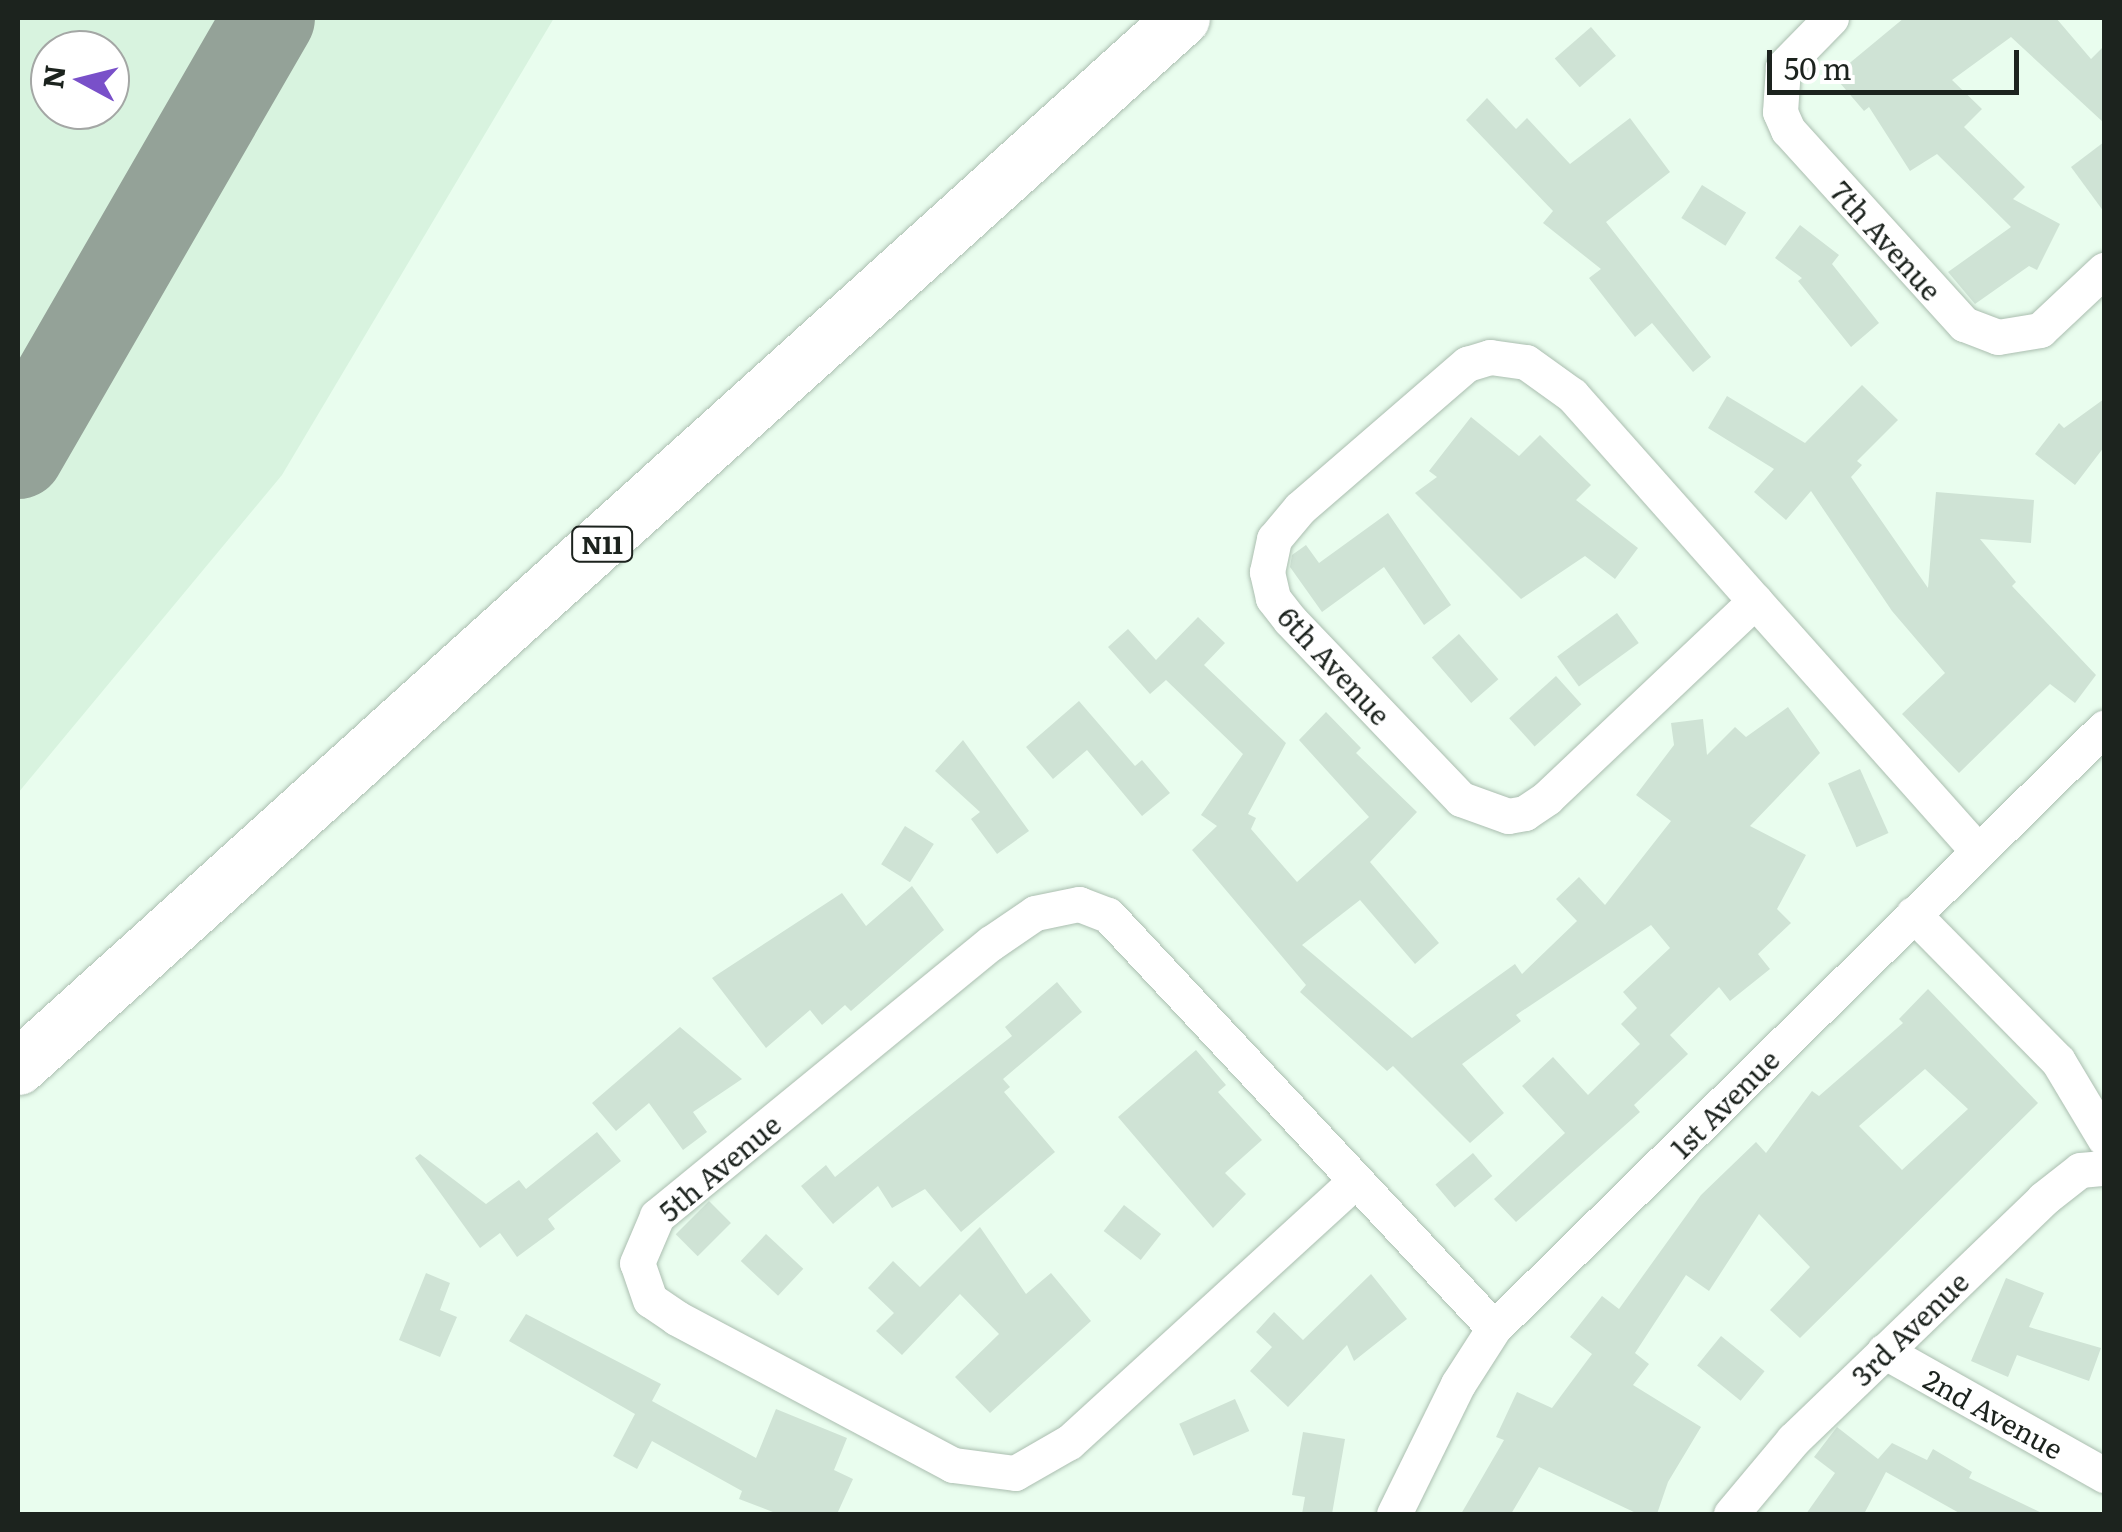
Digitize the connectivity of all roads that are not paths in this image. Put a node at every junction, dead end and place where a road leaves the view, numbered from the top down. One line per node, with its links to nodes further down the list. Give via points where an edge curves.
1 (1182, 18): 8 (highway, N11)
2 (1831, 18): 3 (street, 7th Avenue, via 1784,68 1780,112 1788,130 1964,324 1998,337 2040,330)
3 (2104, 270)
4 (1756, 600): 4 (street, 6th Avenue, via 1572,394 1548,371 1508,357 1467,364 1300,508 1274,539 1267,572 1273,598 1290,620 1461,799 1508,816 1546,798); 6 (street, 6th Avenue)
5 (2100, 741): 6 (street, 1st Avenue)
6 (1977, 850): 7 (street, 1st Avenue)
7 (1914, 914): 9 (street, via 2058,1061); 12 (street, 1st Avenue)
8 (18, 1067)
9 (2104, 1138)
10 (2104, 1168): 13 (street, 3rd Avenue, via 2068,1178)
11 (1354, 1182): 11 (street, 5th Avenue, via 1108,915 1056,904 991,943 657,1216 637,1263 650,1300 677,1318 953,1465 1015,1473 1069,1442); 12 (street, 5th Avenue)
12 (1494, 1328): 15 (street, 1st Avenue, via 1458,1384)
13 (1884, 1351): 14 (street, 2nd Avenue); 16 (street, 3rd Avenue, via 1793,1440)
14 (2104, 1475)
15 (1394, 1514)
16 (1731, 1514)

